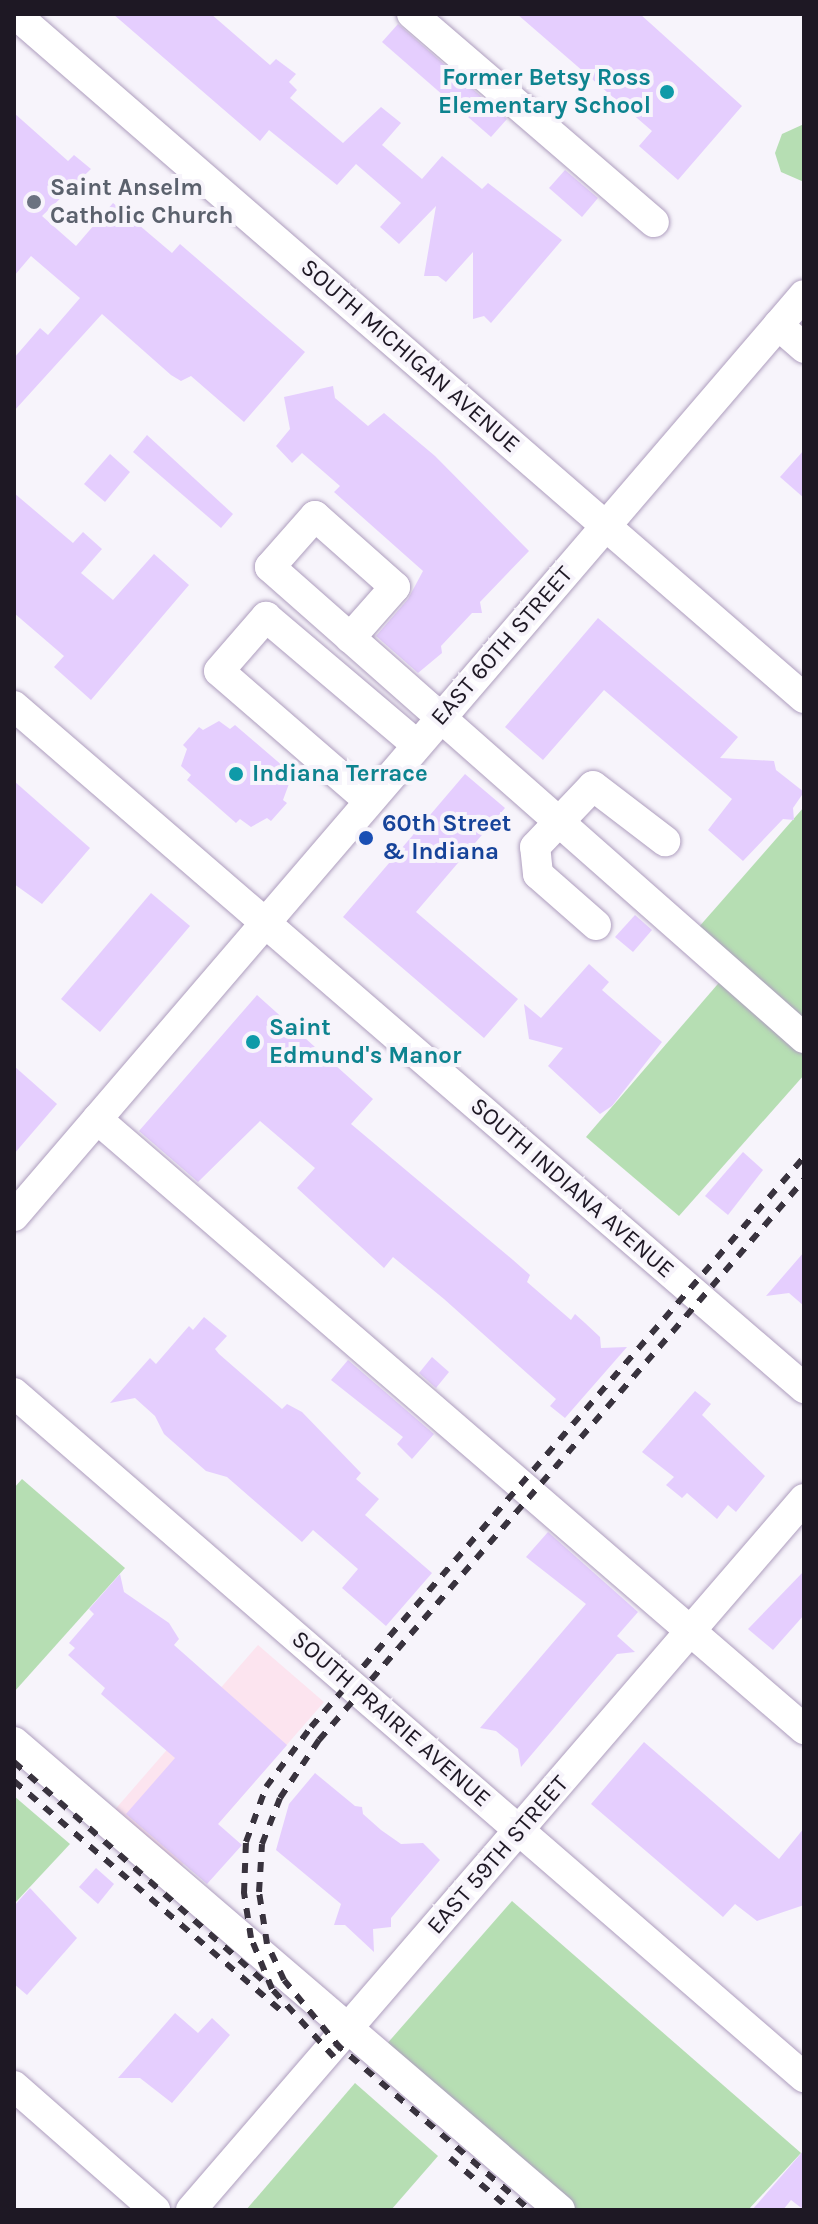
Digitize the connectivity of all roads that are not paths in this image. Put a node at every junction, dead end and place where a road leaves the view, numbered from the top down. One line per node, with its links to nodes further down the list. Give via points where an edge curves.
1 (15, 14): 7 (street, SOUTH MICHIGAN AVENUE)
2 (412, 14): 3 (street)
3 (654, 222)
4 (804, 295): 5 (street, EAST 60TH STREET)
5 (778, 325): 6 (street); 7 (street, EAST 60TH STREET)
6 (804, 348)
7 (605, 526): 9 (street, SOUTH MICHIGAN AVENUE); 11 (street, EAST 60TH STREET)
8 (350, 638): 11 (street)
9 (804, 698)
10 (14, 706): 16 (street, SOUTH INDIANA AVENUE)
11 (439, 720): 12 (street, EAST 60TH STREET); 14 (street)
12 (417, 745): 13 (street, EAST 60TH STREET); 13 (street, via 266,617 219,671)
13 (369, 801): 16 (street, EAST 60TH STREET)
14 (556, 822): 15 (street, via 593,786); 17 (street, via 535,847 533,862 538,874); 18 (street)
15 (665, 841)
16 (265, 923): 19 (street, EAST 60TH STREET); 21 (street, SOUTH INDIANA AVENUE)
17 (596, 925)
18 (804, 1038)
19 (97, 1119): 20 (street, EAST 60TH STREET); 24 (street)
20 (14, 1216)
21 (804, 1388)
22 (14, 1393): 27 (street, SOUTH PRAIRIE AVENUE)
23 (804, 1499): 24 (street, EAST 59TH STREET)
24 (691, 1630): 25 (street); 27 (street, EAST 59TH STREET)
25 (804, 1729)
26 (14, 1742): 28 (street)
27 (519, 1829): 28 (street, EAST 59TH STREET); 29 (street, SOUTH PRAIRIE AVENUE)
28 (348, 2028): 32 (street, EAST 59TH STREET); 33 (street)
29 (804, 2077)
30 (14, 2086): 31 (street)
31 (155, 2210)
32 (191, 2210)
33 (560, 2210)

